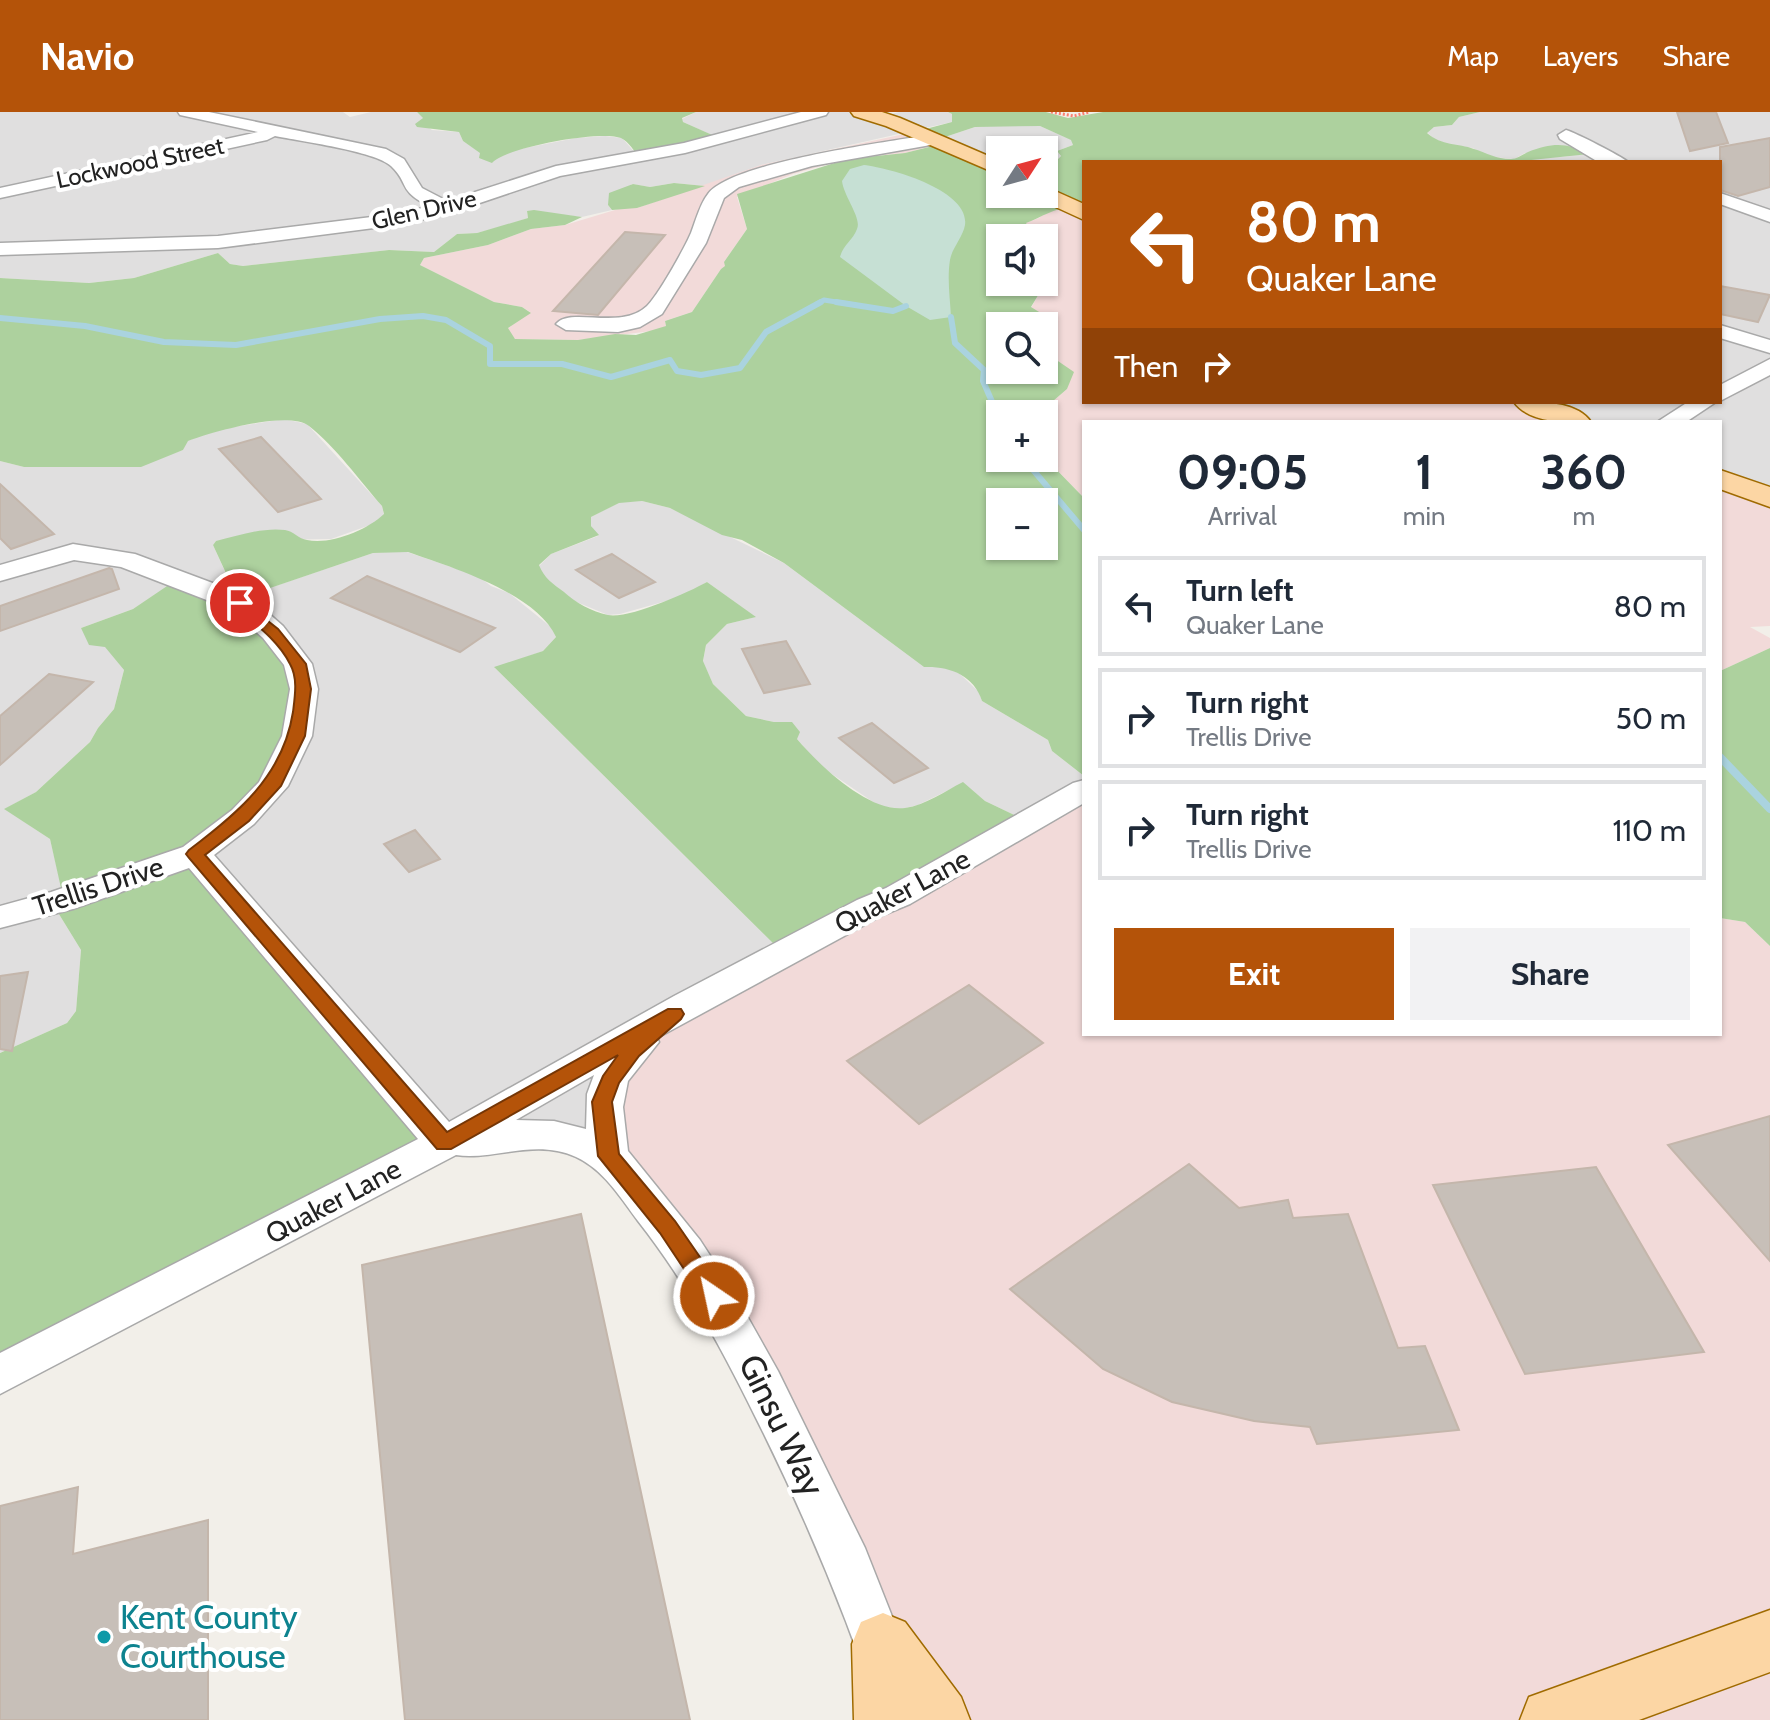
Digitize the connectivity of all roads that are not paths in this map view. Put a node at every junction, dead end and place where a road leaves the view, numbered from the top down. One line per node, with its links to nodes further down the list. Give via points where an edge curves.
1 (186, 112): 4 (street)
2 (820, 112): 12 (street, Glen Drive, via 685,148 556,171)
3 (861, 112): 6 (main road)
4 (279, 132): 9 (street, Lockwood Street); 12 (street, via 392,158 415,192)
5 (1566, 135): 7 (street)
6 (936, 139): 8 (main road); 16 (street, via 810,161 733,183 716,195 696,243 655,310 618,326)
7 (1613, 160)
8 (986, 162)
9 (0, 193)
10 (1722, 199): 14 (street)
11 (1058, 200): 13 (main road)
12 (447, 208): 15 (street, Glen Drive, via 218,242)
13 (1082, 212)
14 (1770, 216)
15 (6, 245)
16 (566, 324)
17 (1722, 332): 18 (street)
18 (1770, 347)
19 (1770, 366): 20 (street)
20 (1722, 393)
21 (1533, 404): 23 (main road)
22 (1701, 404): 24 (street)
23 (1572, 420)
24 (1673, 420)
25 (1722, 480): 26 (main road)
26 (1770, 498)
27 (0, 573): 29 (street, Trellis Drive, via 73,552 126,560 240,603 298,664 304,689 297,736 272,786 243,817)
28 (1082, 791): 31 (street, Quaker Lane)
29 (195, 854): 30 (street, Trellis Drive); 32 (street, Trellis Drive)
30 (0, 917)
31 (674, 1014): 32 (street, Quaker Lane); 33 (street, via 632,1051 610,1081 602,1102)
32 (444, 1143): 33 (street, Ginsu Way, via 549,1134); 34 (street, Quaker Lane)
33 (609, 1156): 36 (street, Ginsu Way, via 668,1227 730,1319 799,1454)
34 (0, 1375)
35 (1770, 1641): 37 (main road)
36 (883, 1644): 38 (main road); 39 (street, Ginsu Way); 40 (main road)
37 (1579, 1710): 41 (main road)
38 (886, 1720)
39 (907, 1720)
40 (938, 1720)
41 (1525, 1720)

